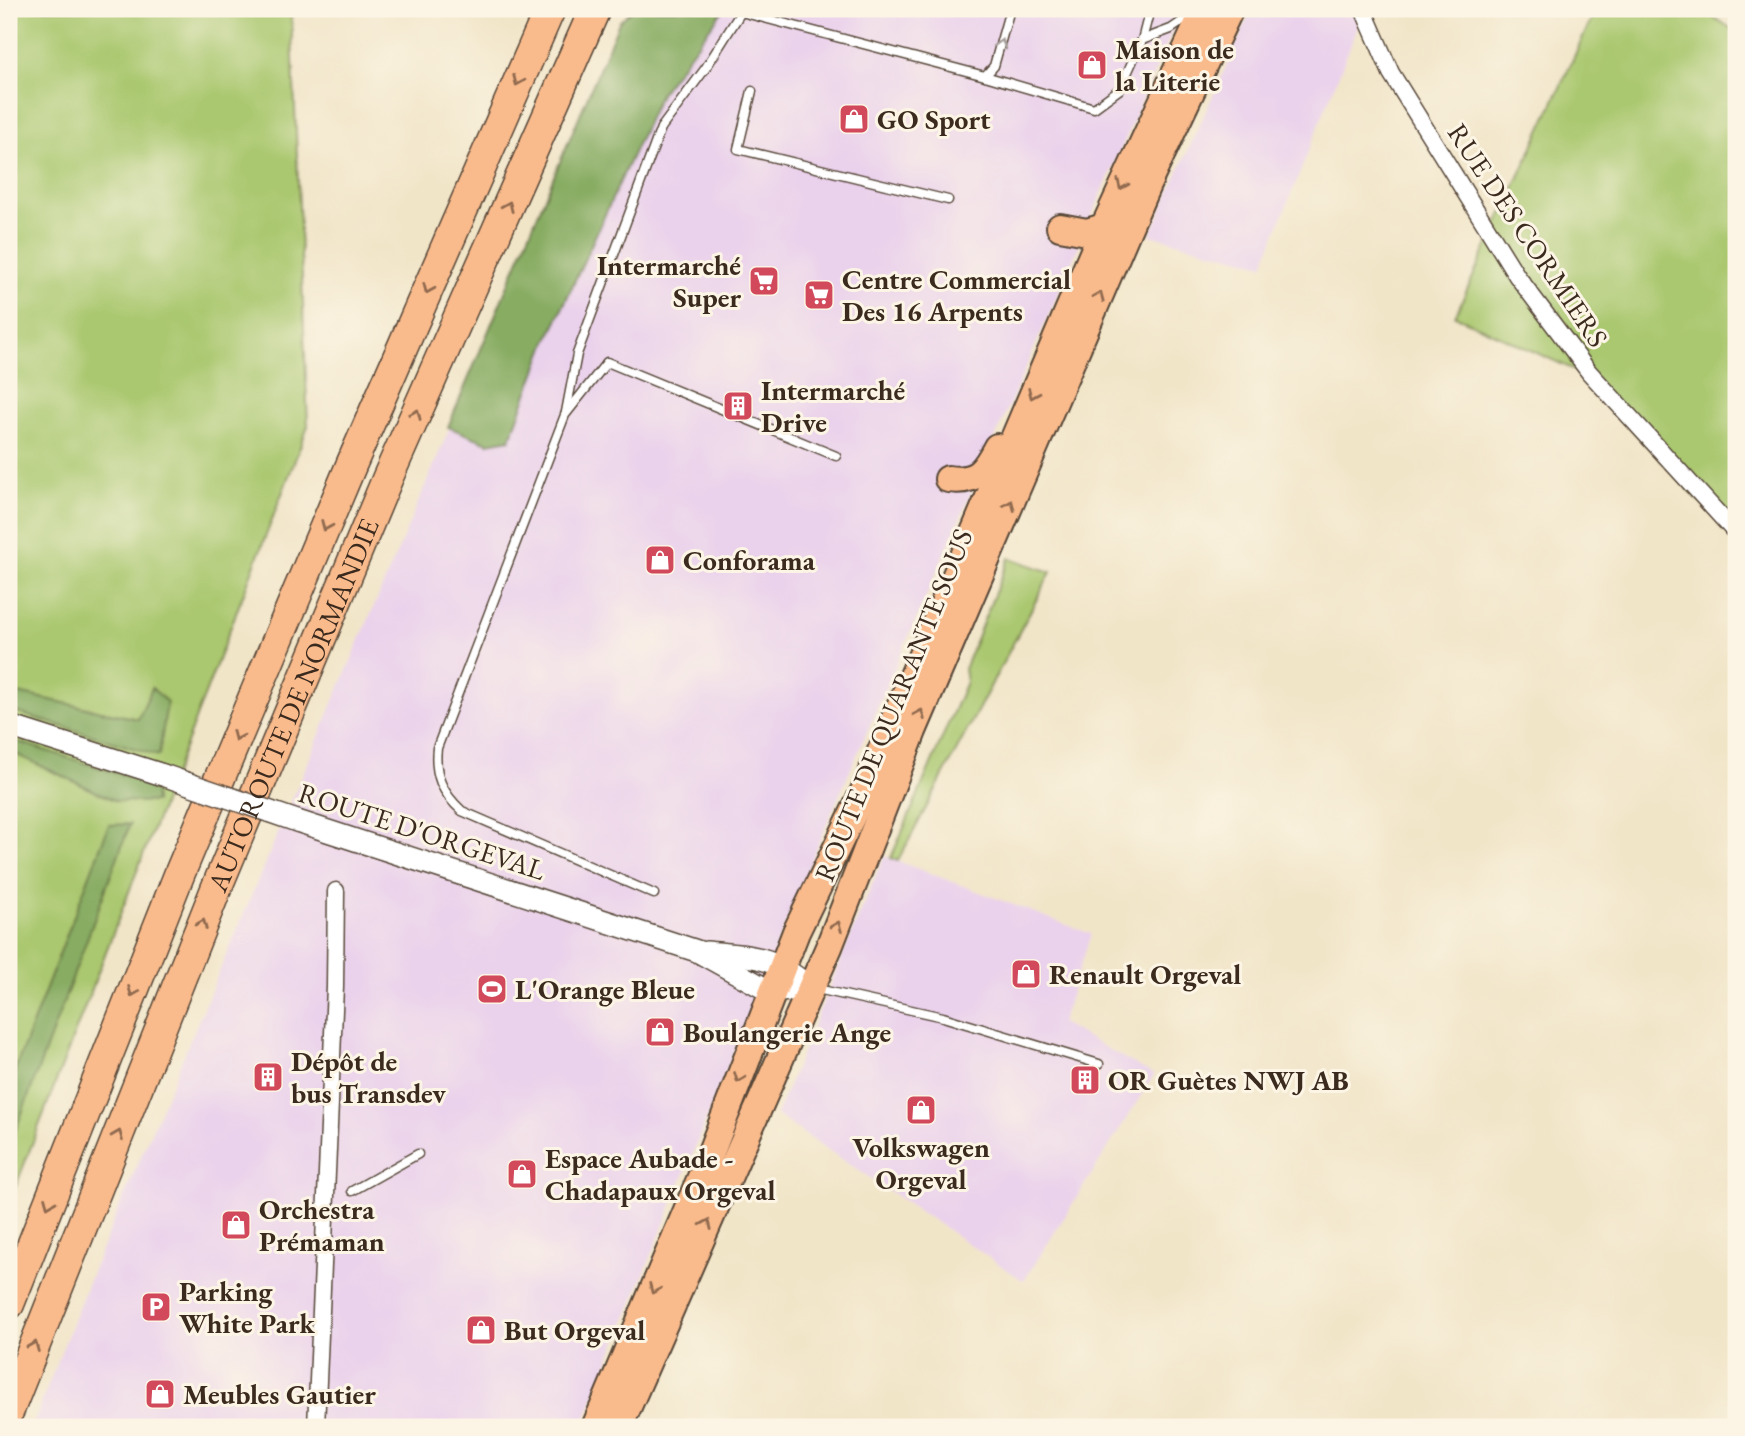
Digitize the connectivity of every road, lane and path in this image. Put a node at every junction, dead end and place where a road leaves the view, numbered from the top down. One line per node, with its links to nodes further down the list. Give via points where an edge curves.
1 (595, 9): 31 (highway, AUTOROUTE DE NORMANDIE, one-way to 1, via 216,889 372,515)
2 (1010, 9): 8 (lane, one-way to 2, via 994,66)
3 (1150, 9): 7 (lane)
4 (1363, 9): 18 (street, RUE DES CORMIERS, via 1391,73 1517,275 1589,372)
5 (1215, 10): 7 (lane); 12 (main road, ROUTE DE QUARANTE SOUS, one-way to 12); 25 (main road, ROUTE DE QUARANTE SOUS, one-way to 5, via 913,731 1136,210)
6 (547, 12): 30 (highway, AUTOROUTE DE NORMANDIE, one-way to 30, via 179,875)
7 (1142, 40): 8 (lane, via 1120,89 1094,108)
8 (985, 76): 13 (lane, via 741,12 661,128 577,354)
9 (752, 92): 10 (lane, via 738,149)
10 (948, 200)
11 (1060, 227): 12 (main road, via 1087,232)
12 (1104, 227): 14 (main road, ROUTE DE QUARANTE SOUS, one-way to 14)
13 (565, 415): 15 (lane, via 607,362); 22 (lane, via 437,748 437,777 462,811)
14 (1013, 441): 16 (main road, via 1000,441 985,471 972,479); 24 (main road, ROUTE DE QUARANTE SOUS, via 869,779)
15 (836, 456)
16 (948, 479)
17 (1736, 504): 18 (street)
18 (1725, 517): 19 (street, RUE DES CORMIERS)
19 (1736, 533)
20 (9, 726): 23 (street, ROUTE D'ORGEVAL, bridge)
21 (335, 891): 32 (street)
22 (654, 894)
23 (697, 951): 24 (street, ROUTE D'ORGEVAL, via 756,957); 26 (street, ROUTE D'ORGEVAL)
24 (782, 965): 25 (street); 26 (main road, ROUTE DE QUARANTE SOUS)
25 (810, 988): 26 (street); 27 (lane, via 943,1017); 34 (main road, ROUTE DE QUARANTE SOUS, one-way to 25)
26 (771, 992): 33 (main road, ROUTE DE QUARANTE SOUS, one-way to 33, via 704,1170)
27 (1099, 1064)
28 (418, 1154): 29 (lane)
29 (352, 1191)
30 (9, 1304)
31 (9, 1410)
32 (316, 1427)
33 (595, 1427)
34 (619, 1427)

